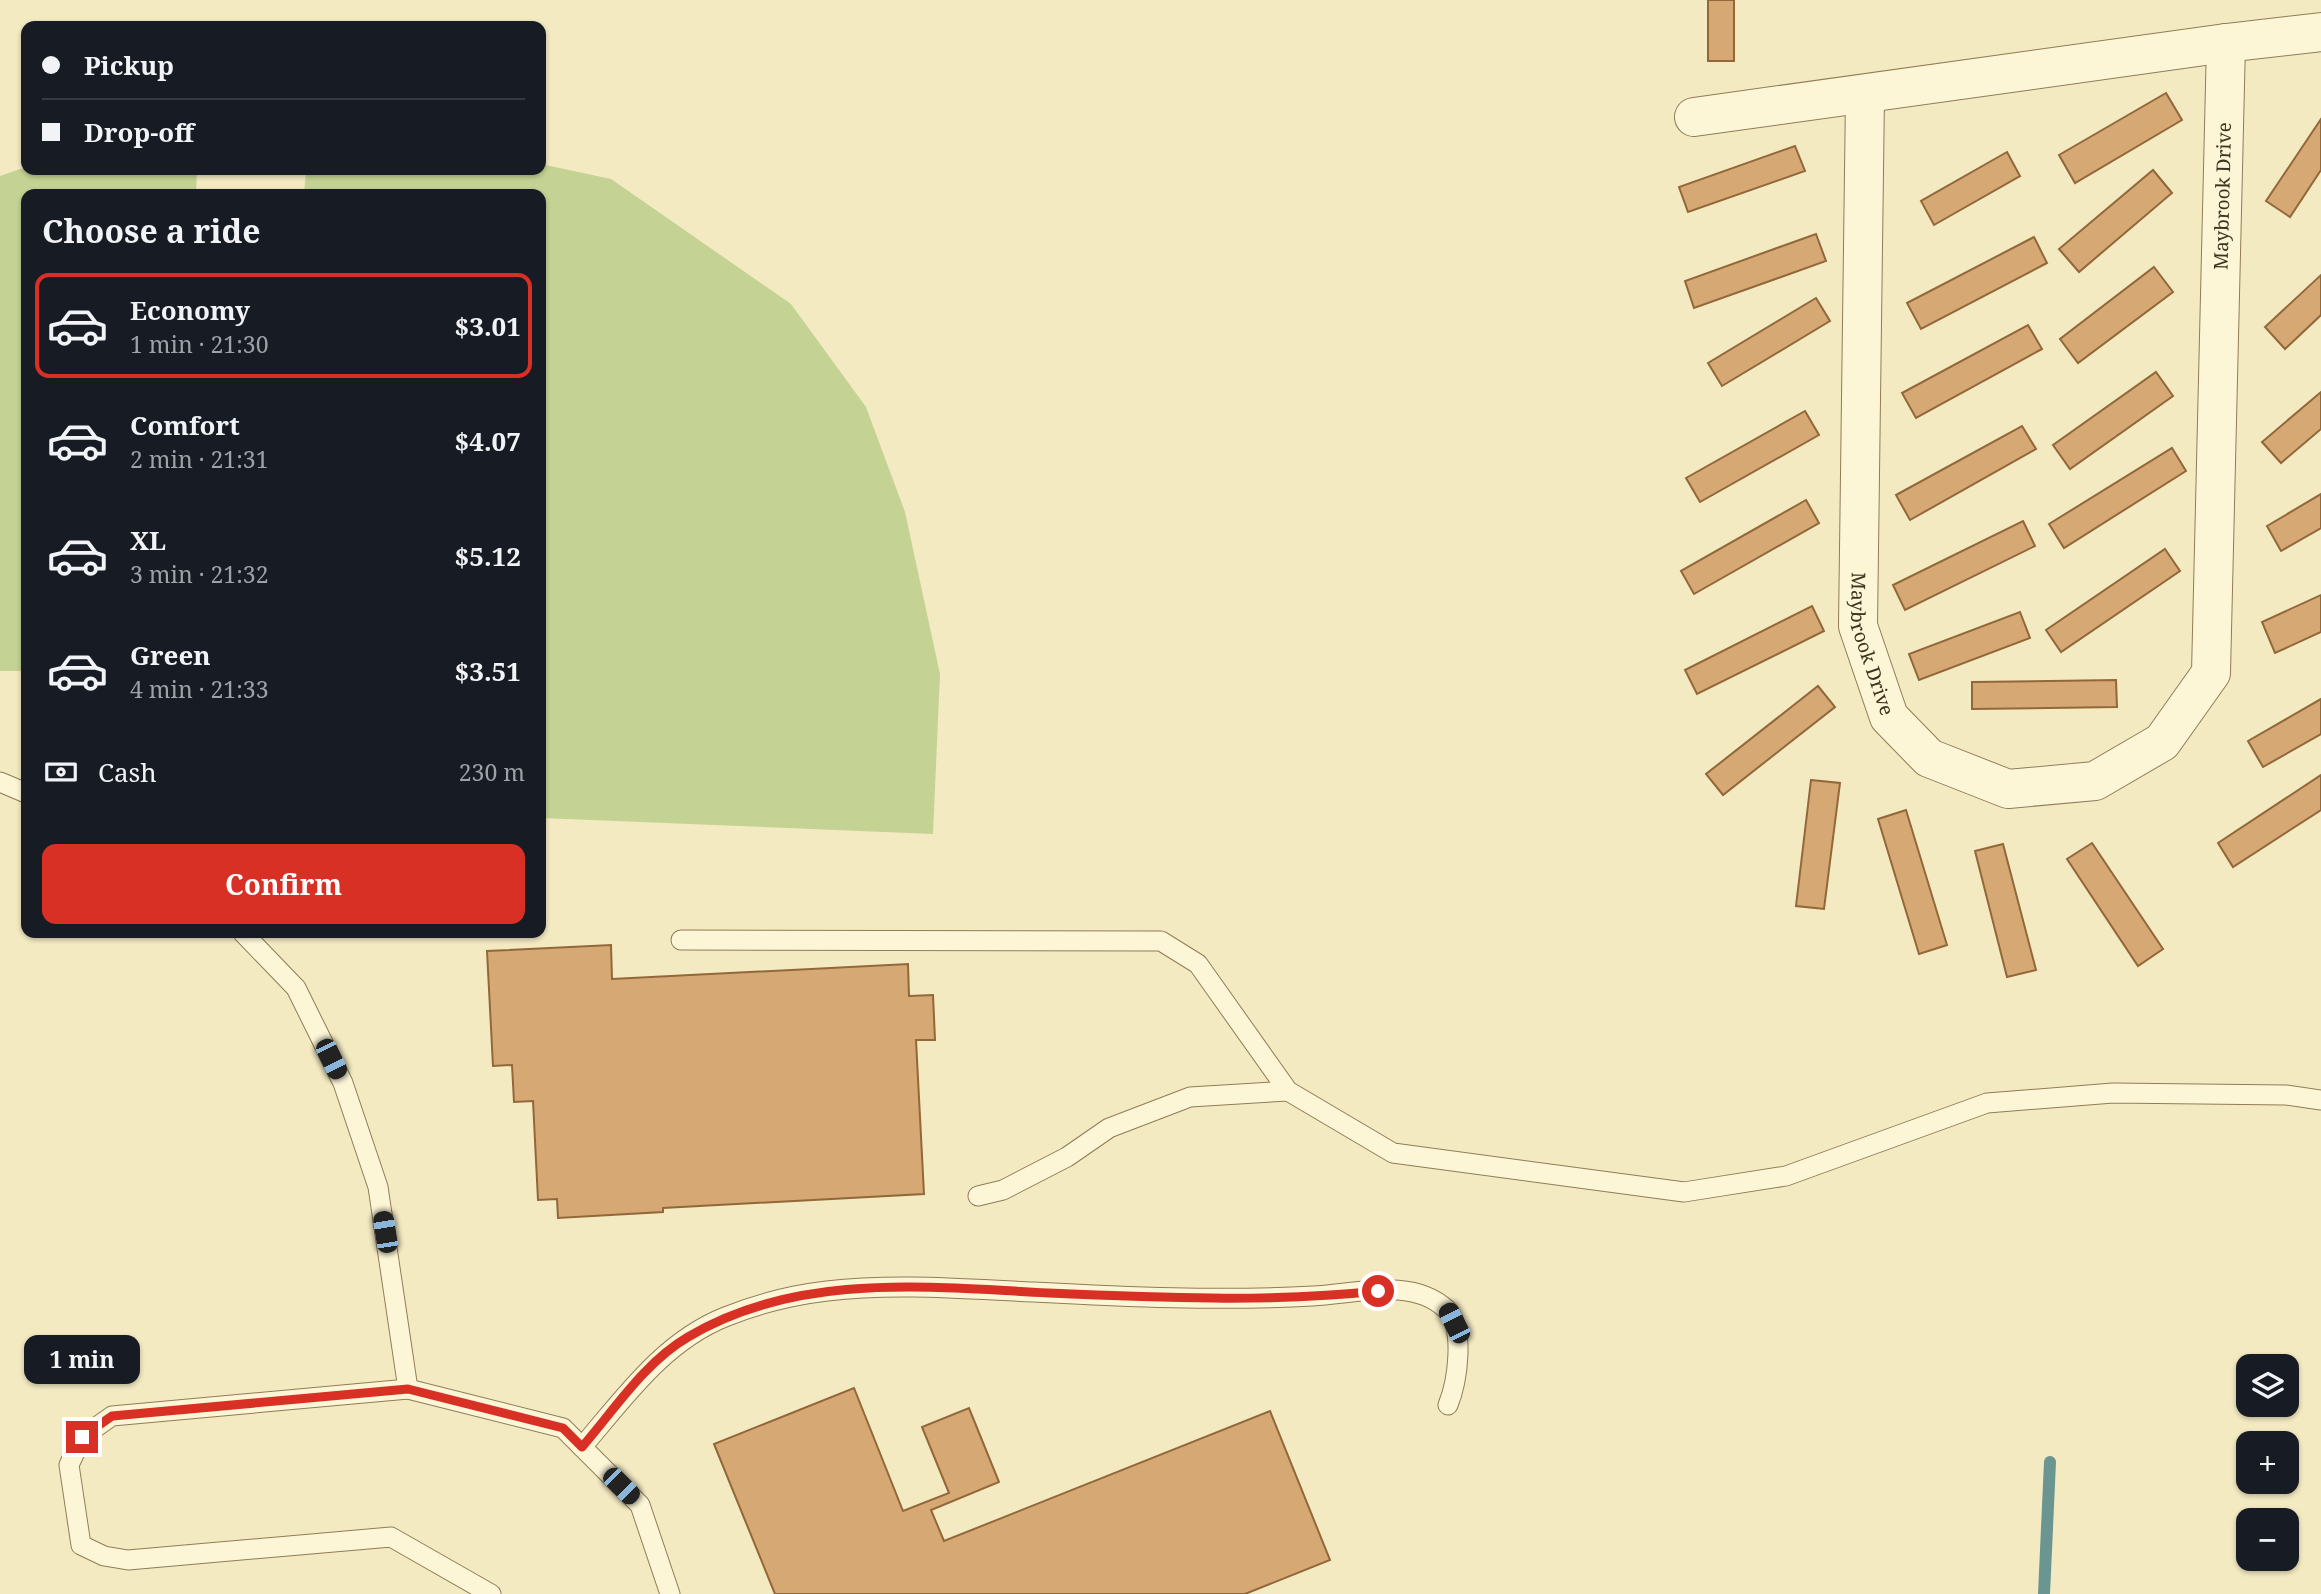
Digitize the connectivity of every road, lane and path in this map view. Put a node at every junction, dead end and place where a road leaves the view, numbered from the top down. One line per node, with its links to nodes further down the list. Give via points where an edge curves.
1 (2321, 32): 2 (street)
2 (2226, 43): 3 (street); 3 (street, Maybrook Drive, via 2211,673 2162,742 2095,781 2008,789 1929,758 1889,718 1858,626)
3 (1865, 95): 4 (street)
4 (1695, 117)
5 (0, 782): 6 (lane)
6 (21, 791)
7 (248, 938): 12 (lane, via 296,988 343,1083 378,1187)
8 (681, 940): 9 (lane, via 1161,941 1198,964)
9 (1288, 1091): 10 (lane, via 1393,1153 1684,1192 1786,1176 1987,1103 2113,1093); 11 (lane, via 1190,1097 1109,1128 1067,1157 1003,1190)
10 (2321, 1100)
11 (978, 1196)
12 (408, 1389): 14 (lane, via 563,1428); 15 (lane, via 112,1416 82,1437 69,1465 80,1545 103,1556 128,1560 391,1537)
13 (1448, 1405): 14 (lane, via 1458,1366 1454,1323 1448,1310 1418,1294 1397,1290 1278,1298 1180,1298 889,1287 827,1291 724,1317 685,1338 652,1365)
14 (582, 1447): 16 (lane, via 640,1505)
15 (491, 1594)
16 (670, 1594)

